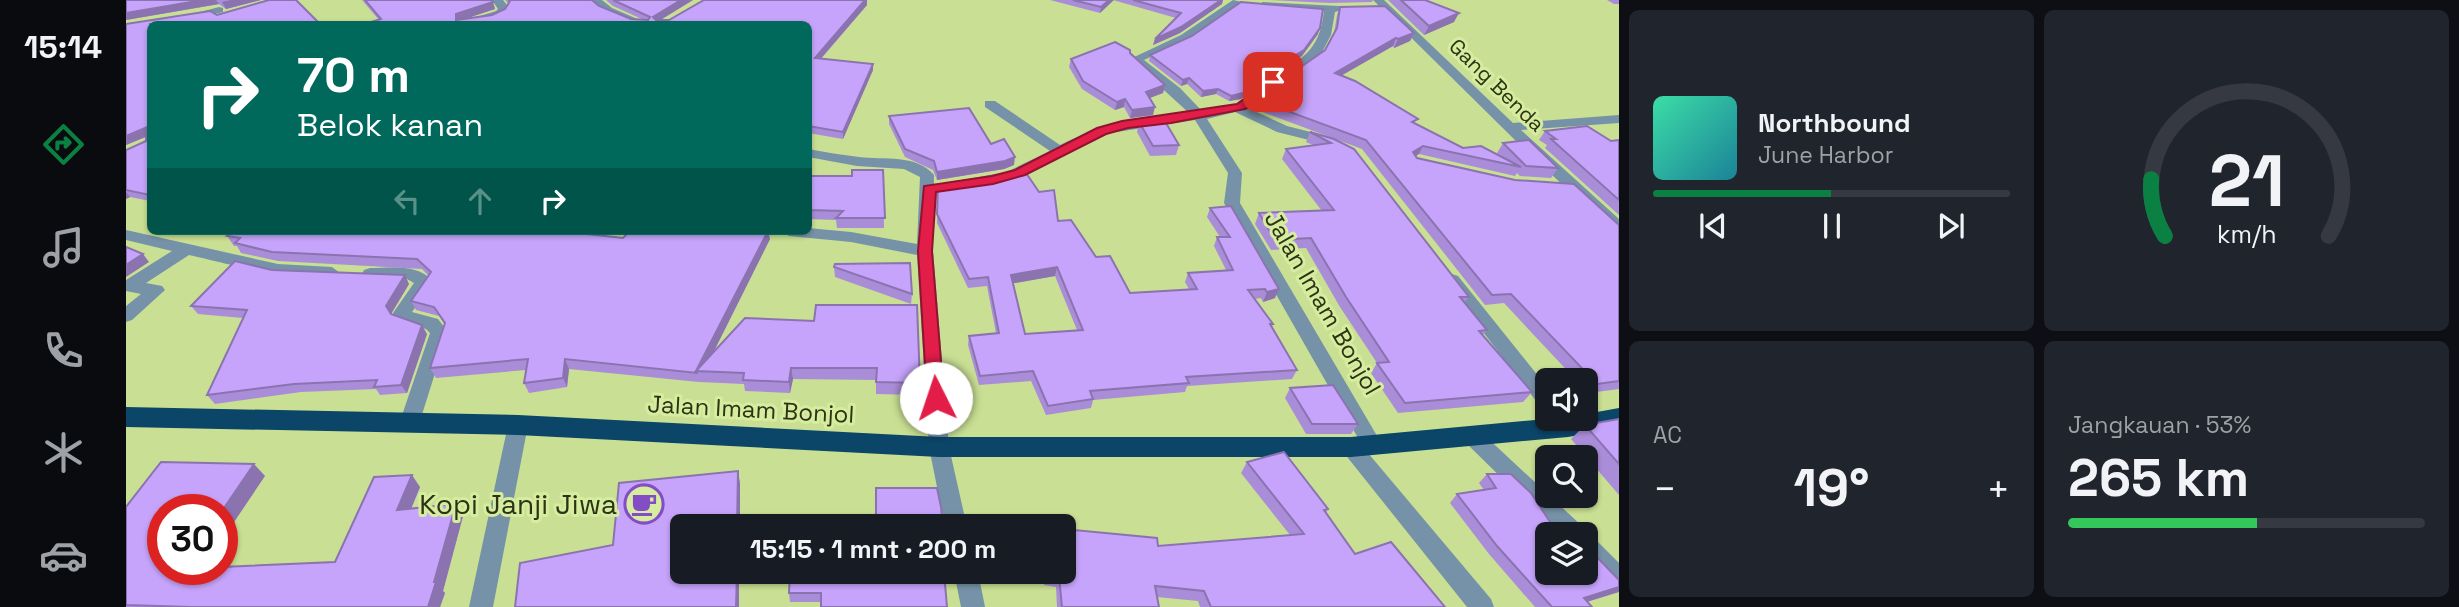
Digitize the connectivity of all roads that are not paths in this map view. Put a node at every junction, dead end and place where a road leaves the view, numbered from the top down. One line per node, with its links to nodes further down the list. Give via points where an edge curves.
1 (497, 0): 10 (street, via 504,9 500,13)
2 (595, 0): 11 (street)
3 (1221, 0): 4 (street)
4 (1237, 2): 6 (street); 14 (street, Jalan Imam Bonjol, via 1185,37 1136,59)
5 (1382, 4): 6 (street); 16 (street, Gang Benda)
6 (1330, 9): 13 (street, via 1329,27 1316,54 1250,103)
7 (221, 12): 8 (street); 9 (street)
8 (234, 13)
9 (176, 19)
10 (475, 21)
11 (636, 21)
12 (990, 104): 18 (street)
13 (1236, 108): 14 (street); 17 (street, via 1282,129)
14 (1198, 115): 18 (street, via 1127,124); 38 (street, Jalan Imam Bonjol, via 1232,165 1233,203)
15 (1619, 120): 16 (street)
16 (1511, 127): 22 (street, Gang Benda)
17 (1348, 148)
18 (1059, 151): 20 (street, via 1020,172)
19 (812, 154): 27 (street, via 919,168 935,188)
20 (993, 180)
21 (1548, 185): 22 (street)
22 (1574, 186): 23 (street, Gang Benda)
23 (1619, 228)
24 (812, 233): 27 (street)
25 (126, 235): 26 (street)
26 (188, 248): 29 (street, via 129,286 156,290); 34 (street, via 278,270 422,278 424,282 402,313 432,324 439,332)
27 (925, 251): 39 (street)
28 (1442, 267): 30 (street)
29 (126, 316)
30 (1535, 386)
31 (126, 417): 34 (highway, Jalan Imam Bonjol)
32 (1619, 418): 33 (highway, Jalan Imam Bonjol)
33 (1598, 420)
34 (408, 424): 35 (highway, Jalan Imam Bonjol)
35 (518, 425): 39 (highway, Jalan Imam Bonjol); 45 (street)
36 (1535, 428): 37 (highway, Jalan Imam Bonjol)
37 (1474, 438): 38 (highway, Jalan Imam Bonjol); 41 (street)
38 (1362, 446): 39 (highway, Jalan Imam Bonjol); 47 (street)
39 (939, 447): 40 (street)
40 (953, 514)
41 (1562, 522)
42 (1598, 557): 43 (street)
43 (1619, 579)
44 (968, 584): 46 (street)
45 (481, 607)
46 (973, 607)
47 (1482, 607)

